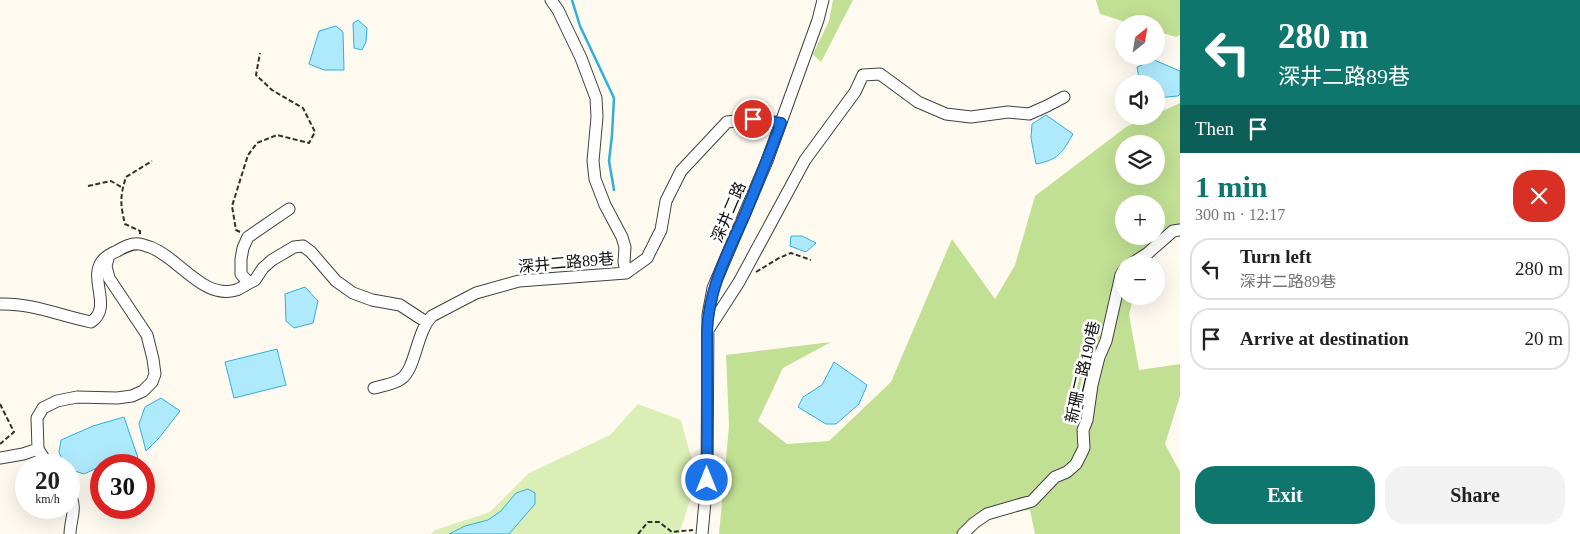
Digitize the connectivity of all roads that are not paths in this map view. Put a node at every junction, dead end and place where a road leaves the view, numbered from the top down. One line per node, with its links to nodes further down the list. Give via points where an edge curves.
1 (551, 0): 9 (street, via 581,58 596,98 595,180 622,237)
2 (823, 0): 4 (street, 深井二路)
3 (1064, 97): 14 (street, via 1029,114 1008,112 963,116 946,114 918,102 880,74 863,75 855,92 805,160 739,282)
4 (781, 123): 9 (street, 深井二路89巷, via 753,119 727,122 681,171 666,201 661,230 647,258); 14 (street, 深井二路, via 713,288)
5 (289, 209): 10 (street, via 248,237 241,260 242,274)
6 (1180, 230): 8 (street, via 1173,231)
7 (109, 255): 10 (street, via 126,246 140,244 159,250 204,286 235,291); 12 (street, via 98,269 100,313 91,322 32,306); 16 (street, via 106,266 110,278 147,336 155,374 143,391 132,396 77,397 43,408 37,418)
8 (1145, 255)
9 (626, 272): 13 (street, 深井二路89巷, via 519,281 476,293)
10 (249, 283): 13 (street, via 272,260 294,247 303,246 352,293 400,305)
11 (1115, 301): 22 (street, 新珊二路190巷, via 1092,385 1083,430 1084,448 1076,464 1055,477 1032,501 987,514)
12 (0, 304)
13 (426, 322): 15 (street, via 411,365 401,379)
14 (707, 332): 20 (street, 深井二路, via 707,480)
15 (374, 388)
16 (38, 449): 17 (street); 18 (street)
17 (41, 454)
18 (0, 458)
19 (72, 519): 21 (street)
20 (702, 532)
21 (70, 534)
22 (963, 534)

